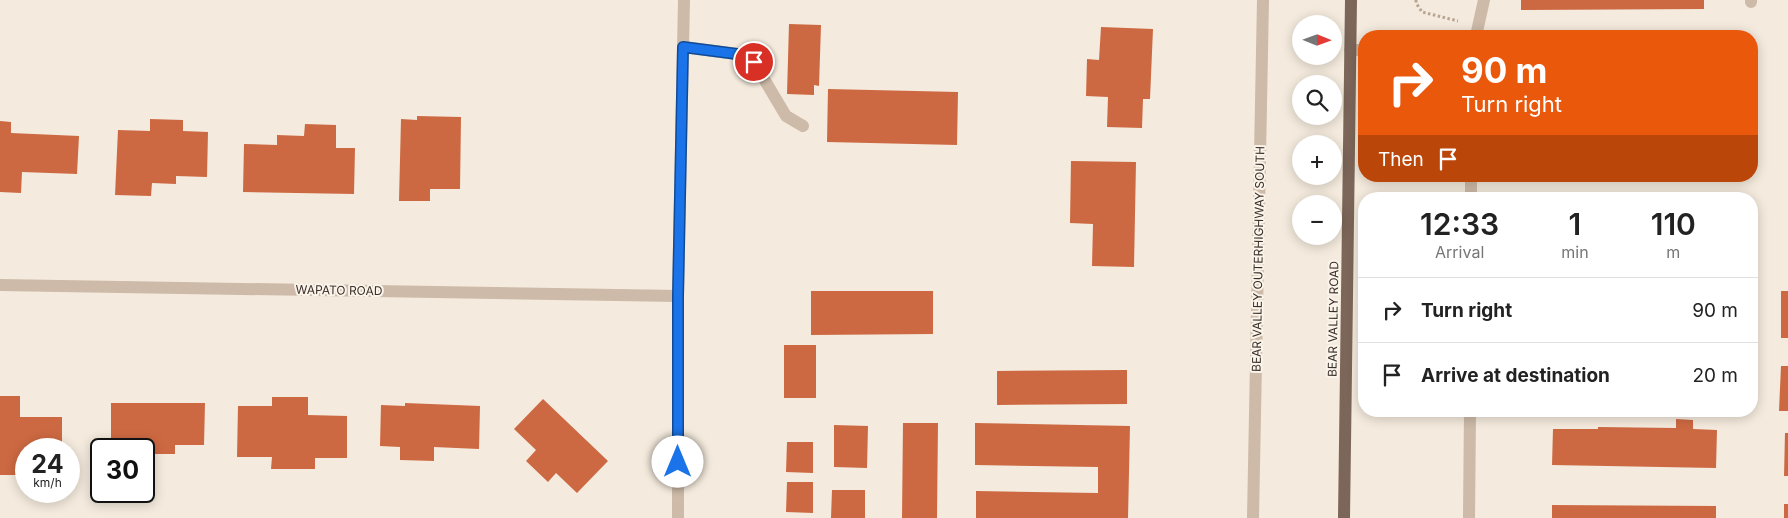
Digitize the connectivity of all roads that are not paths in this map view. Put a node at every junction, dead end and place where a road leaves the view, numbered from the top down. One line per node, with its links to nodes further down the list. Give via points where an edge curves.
1 (684, 0): 6 (street)
2 (1263, 0): 14 (street, BEAR VALLEY OUTERHIGHWAY SOUTH)
3 (1350, 0): 7 (main road, BEAR VALLEY ROAD)
4 (1484, 0): 5 (street)
5 (1477, 30)
6 (683, 47): 9 (street, via 737,54 754,62 786,116); 11 (street)
7 (1350, 50): 8 (street); 15 (main road, BEAR VALLEY ROAD)
8 (1358, 50)
9 (803, 126)
10 (0, 285): 11 (street, WAPATO ROAD)
11 (678, 296): 13 (street)
12 (1470, 417): 16 (street)
13 (678, 518)
14 (1253, 518)
15 (1344, 518)
16 (1469, 518)

